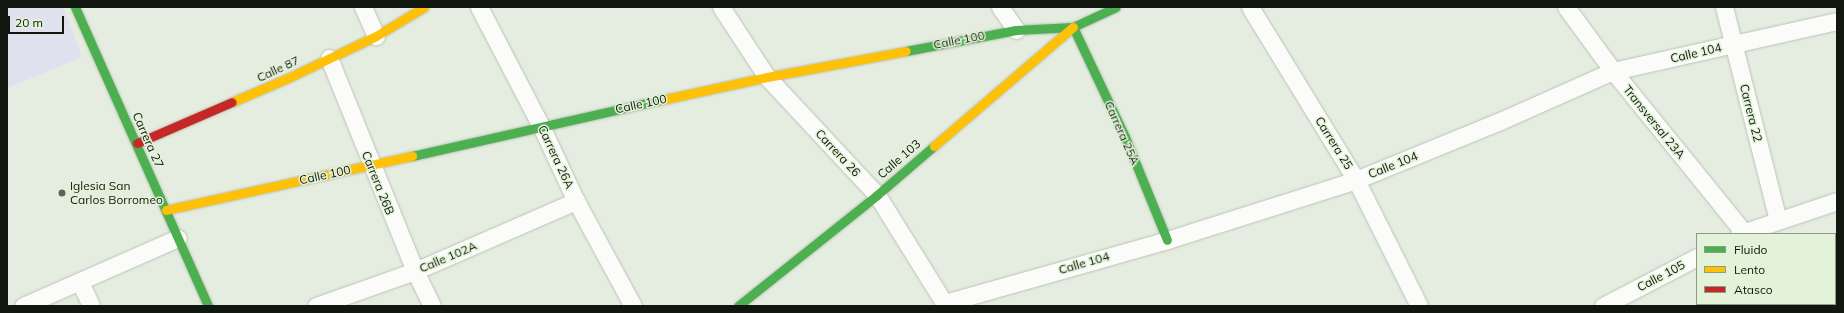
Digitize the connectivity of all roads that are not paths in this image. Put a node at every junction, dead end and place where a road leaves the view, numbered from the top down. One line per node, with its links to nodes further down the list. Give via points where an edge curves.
1 (75, 7): 20 (street, Carrera 27)
2 (363, 7): 14 (street)
3 (424, 7): 14 (street, Calle 87)
4 (479, 7): 19 (street, Carrera 26A)
5 (721, 7): 18 (street, Carrera 26)
6 (1000, 7): 13 (street)
7 (1116, 7): 12 (street, Calle 100)
8 (1250, 7): 22 (street, Carrera 25)
9 (1566, 7): 17 (street, Transversal 23A)
10 (1724, 7): 15 (street, Carrera 22)
11 (1837, 21): 15 (street, Calle 104)
12 (1073, 27): 13 (street, Calle 100); 23 (street, Calle 103); 30 (street, Carrera 25A, via 1125,137)
13 (1016, 30): 18 (street, Calle 100)
14 (376, 36): 16 (street, Calle 87)
15 (1733, 44): 17 (street, Calle 104); 27 (street, Carrera 22)
16 (329, 58): 20 (street, Calle 87); 21 (street, Carrera 26B)
17 (1613, 71): 22 (street, Calle 104); 28 (street, Transversal 23A)
18 (767, 77): 19 (street, Calle 100); 23 (street, Carrera 26)
19 (541, 126): 21 (street, Calle 100); 24 (street, Carrera 26A)
20 (137, 144): 26 (street, Carrera 27)
21 (371, 165): 26 (street, Calle 100); 32 (street, Carrera 26B)
22 (1356, 180): 30 (street, Calle 104); 42 (street, Carrera 25)
23 (877, 195): 34 (street, Carrera 26); 41 (street, Calle 103)
24 (576, 201): 32 (street, Calle 102A); 40 (street, Carrera 26A)
25 (1837, 201): 27 (street)
26 (166, 210): 29 (street, Carrera 27)
27 (1778, 220): 28 (street)
28 (1742, 233)
29 (178, 238): 33 (street); 37 (street, Carrera 27)
30 (1167, 240): 34 (street, Calle 104)
31 (1696, 258): 43 (street, Calle 105)
32 (415, 271): 38 (street, Calle 102A); 39 (street, Carrera 26B)
33 (80, 282): 35 (street); 36 (street)
34 (946, 304)
35 (23, 306)
36 (91, 306)
37 (208, 306)
38 (316, 306)
39 (432, 306)
40 (633, 306)
41 (738, 306)
42 (1419, 306)
43 (1603, 306)

